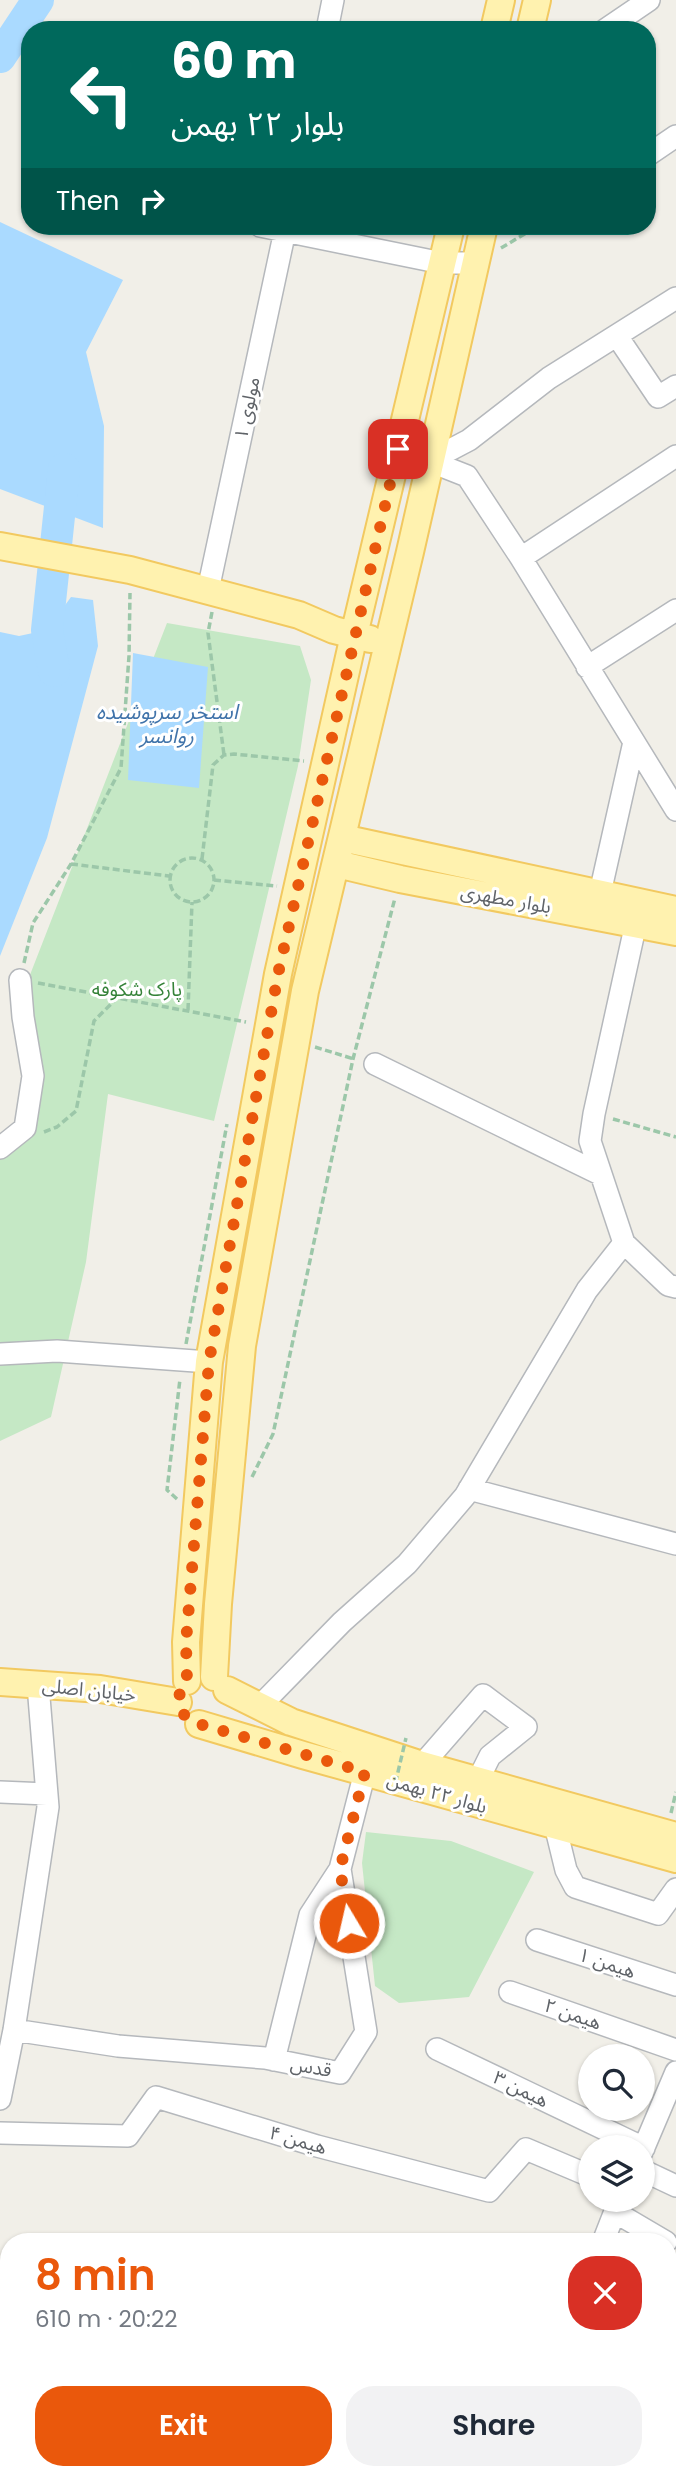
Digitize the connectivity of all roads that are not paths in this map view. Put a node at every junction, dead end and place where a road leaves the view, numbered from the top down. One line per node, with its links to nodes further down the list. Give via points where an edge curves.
1 (333, 0): 5 (street)
2 (501, 0): 6 (main road)
3 (537, 0): 7 (main road)
4 (649, 0): 8 (street)
5 (329, 21)
6 (496, 21)
7 (532, 21)
8 (618, 21)
9 (676, 136): 10 (street)
10 (656, 150)
11 (284, 235): 24 (street, مولوی ۱)
12 (317, 235): 15 (street)
13 (449, 235): 15 (main road)
14 (482, 235): 16 (main road)
15 (443, 263): 16 (street); 26 (main road)
16 (475, 263): 21 (main road)
17 (676, 298): 18 (street)
18 (617, 336): 19 (street, via 658,397); 21 (street, via 549,378 469,440)
19 (676, 386)
20 (676, 456): 23 (street)
21 (429, 461): 23 (street, via 467,476); 27 (main road)
22 (0, 546): 24 (main road)
23 (521, 558): 28 (street)
24 (212, 592): 26 (main road)
25 (676, 610): 28 (street)
26 (354, 635): 27 (main road); 39 (main road)
27 (388, 643): 32 (main road)
28 (587, 667): 29 (street)
29 (634, 742): 30 (street); 34 (street)
30 (668, 780): 31 (street)
31 (676, 810)
32 (342, 838): 33 (main road); 34 (main road, بلوار مطهری)
33 (337, 864): 36 (main road, بلوار مطهری); 40 (main road)
34 (600, 893): 35 (main road, بلوار مطهری)
35 (676, 910)
36 (636, 923): 37 (main road, بلوار مطهری); 43 (street, via 590,1141)
37 (676, 932)
38 (20, 980): 42 (street, via 33,1076 25,1128)
39 (264, 1049): 40 (main road); 47 (main road)
40 (295, 1049): 51 (main road, via 242,1346 228,1497)
41 (375, 1065): 43 (street)
42 (0, 1148)
43 (600, 1174): 44 (street)
44 (624, 1243): 45 (street, via 668,1285); 48 (street, via 587,1290)
45 (676, 1287)
46 (0, 1354): 47 (street, via 57,1351)
47 (209, 1362): 53 (main road)
48 (469, 1489): 49 (street); 54 (street, via 407,1564)
49 (676, 1544)
50 (0, 1682): 52 (main road, خیابان اصلی)
51 (221, 1684): 53 (main road, via 200,1675); 54 (main road, بلوار ۲۲ بهمن); 55 (main road, via 228,1705 221,1717)
52 (38, 1685): 53 (main road, خیابان اصلی); 60 (street)
53 (183, 1691): 55 (main road, via 185,1717)
54 (259, 1707): 56 (main road, بلوار ۲۲ بهمن)
55 (200, 1724): 57 (main road, بلوار ۲۲ بهمن)
56 (422, 1765): 58 (main road, بلوار ۲۲ بهمن); 58 (street, via 483,1695 526,1727 490,1756)
57 (365, 1772): 61 (main road, بلوار ۲۲ بهمن); 64 (street, قدس)
58 (478, 1780): 62 (main road, بلوار ۲۲ بهمن)
59 (0, 1792): 60 (street)
60 (47, 1794): 69 (street)
61 (555, 1825): 63 (main road, بلوار ۲۲ بهمن); 65 (street, via 575,1887 658,1914)
62 (676, 1836)
63 (676, 1859)
64 (340, 1869): 72 (street, via 310,1915); 72 (street, قدس, via 366,2032 340,2073)
65 (676, 1889)
66 (537, 1940): 67 (street, هیمن ۱)
67 (676, 1985)
68 (510, 1992): 71 (street, هیمن ۲)
69 (7, 2034): 72 (street, قدس); 74 (street)
70 (437, 2049): 77 (street, هیمن ۳)
71 (676, 2050)
72 (274, 2060)
73 (676, 2072): 75 (street)
74 (0, 2099)
75 (668, 2113): 78 (street)
76 (0, 2133): 79 (street, هیمن ۴, via 128,2136 156,2097 489,2191 526,2149)
77 (612, 2135)
78 (653, 2135)
79 (578, 2171)
80 (655, 2176): 81 (street)
81 (676, 2186)
82 (615, 2212): 84 (street)
83 (625, 2212): 85 (street)
84 (606, 2233)
85 (653, 2233)

